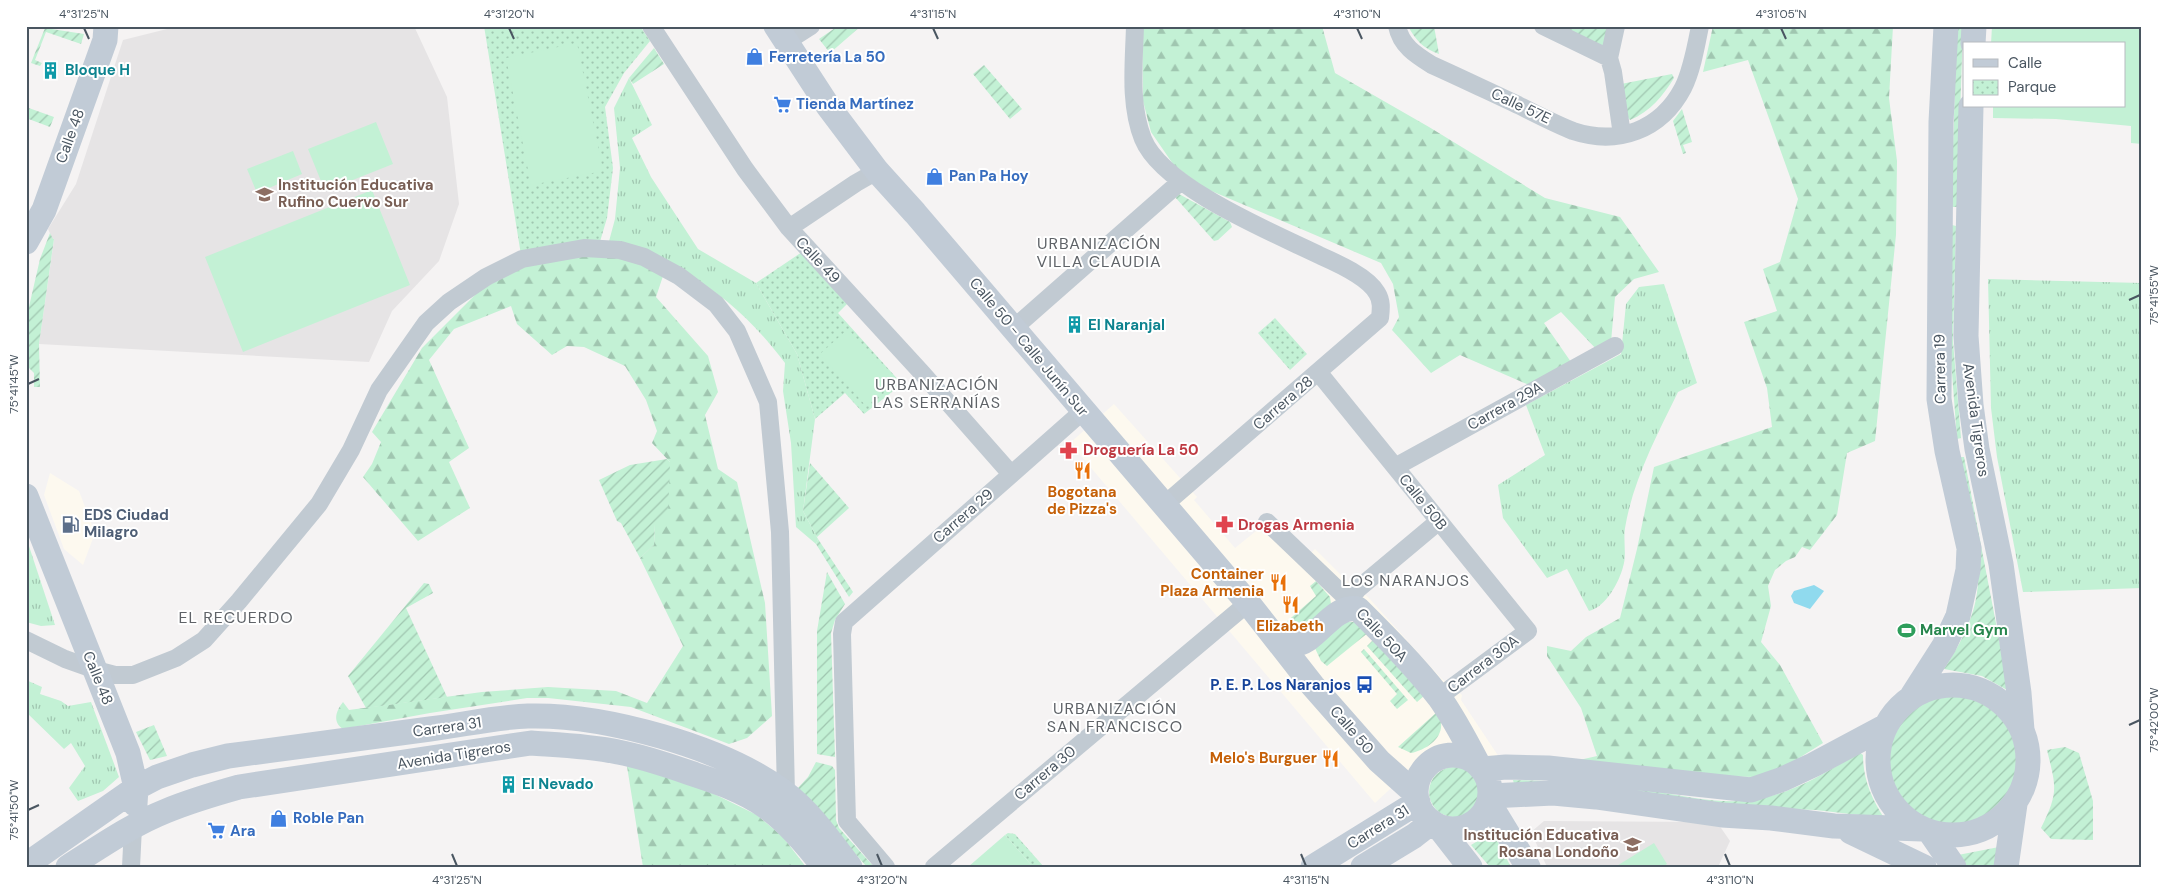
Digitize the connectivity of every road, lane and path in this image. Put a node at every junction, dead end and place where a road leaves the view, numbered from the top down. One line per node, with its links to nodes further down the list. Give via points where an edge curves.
1 (106, 26): 19 (main road, Calle 48, via 105,40 44,210)
2 (652, 26): 18 (street, Calle 49, via 745,168)
3 (811, 26): 11 (street)
4 (1135, 26): 17 (street, via 1133,88 1137,120 1144,141 1155,157)
5 (1397, 26): 15 (street, Calle 57E, via 1402,41 1432,65 1572,130 1602,136)
6 (1543, 26): 13 (street)
7 (1616, 26): 13 (street)
8 (1700, 26): 15 (street, Calle 57E, via 1684,87 1671,106 1639,131)
9 (1946, 26): 37 (main road, Carrera 19, via 1941,122 1940,399 1947,451 1969,548 1968,570 1958,616 1944,646)
10 (1974, 26): 12 (main road)
11 (781, 34): 16 (main road, Calle 50 - Calle Junín Sur, via 828,106)
12 (1973, 42)
13 (1609, 58): 15 (street)
14 (1971, 108): 40 (main road, Avenida Tigreros, via 1966,336 1971,405 2001,564)
15 (1622, 135)
16 (877, 171): 18 (street); 20 (main road, Calle 50 - Calle Junín Sur)
17 (1180, 182): 20 (street); 22 (street, Carrera 28, via 1248,221 1349,270 1377,292 1382,304 1380,318)
18 (789, 228): 25 (street, Calle 49)
19 (26, 242)
20 (1014, 328): 23 (main road, Calle 50 - Calle Junín Sur)
21 (1615, 346): 24 (street, Carrera 29A)
22 (1319, 373): 24 (street, Calle 50B); 27 (street, Carrera 28)
23 (1083, 411): 25 (street, Carrera 29); 27 (main road, Calle 50 - Calle Junín Sur)
24 (1395, 466): 28 (street, Calle 50B)
25 (1011, 474): 58 (street, Carrera 29, via 844,622 847,821)
26 (26, 496): 36 (main road, Calle 48)
27 (1164, 505): 30 (main road, Calle 50 - Calle Junín Sur)
28 (1439, 521): 31 (street, via 1359,588 1354,593); 33 (street, Calle 50B)
29 (1267, 522): 31 (street, Calle 50A)
30 (1248, 603): 32 (main road, Calle 50 - Calle Junín Sur); 59 (street, Carrera 30)
31 (1351, 607): 32 (main road, via 1294,644); 38 (main road, Calle 50A, via 1391,643)
32 (1270, 631): 35 (main road, Calle 50 - Calle Junín Sur)
33 (1528, 632): 38 (street, Carrera 30A)
34 (26, 640): 36 (street)
35 (1294, 660): 45 (main road, Calle 50, via 1379,761)
36 (96, 670): 42 (main road, Calle 48, via 128,753); 43 (street, via 133,675 176,658 204,640 266,571 319,504 352,450 379,390 426,323 449,302 486,277 522,259 584,248 620,250 644,257 679,276 716,304 737,331 768,402 780,532)
37 (1912, 696): 39 (main road, via 1897,708); 40 (main road, via 1940,685 1969,686 1996,698)
38 (1439, 698): 41 (main road, Calle 50A)
39 (1886, 726): 41 (main road, via 1813,765 1751,790 1548,768); 51 (main road, via 1878,747 1877,762 1883,789 1899,813)
40 (2022, 730): 47 (main road, via 2028,767)
41 (1480, 767): 45 (main road, via 1471,759 1456,754 1434,760 1418,778); 46 (main road, via 1489,782)
42 (136, 788): 43 (main road, Carrera 31, via 166,774 228,756 527,716 590,720 652,734 734,764); 50 (main road, Calle 48); 53 (main road, Carrera 31)
43 (786, 794): 57 (main road, Carrera 31, via 804,810)
44 (1518, 794): 46 (main road); 49 (main road, via 1588,796 1722,815); 52 (main road, via 1510,800 1504,813)
45 (1417, 798): 48 (main road, via 1421,810); 60 (main road, Carrera 31)
46 (1489, 799): 48 (main road, via 1477,820 1465,827 1452,829); 52 (main road)
47 (2015, 804): 51 (main road, via 1989,827 1973,833 1956,836); 66 (main road)
48 (1435, 824): 61 (main road); 62 (main road)
49 (1834, 826): 51 (main road); 64 (main road, via 1862,835)
50 (133, 827): 54 (main road, Avenida Tigreros); 55 (street, Calle 48); 56 (main road, Avenida Tigreros, via 164,811 240,787 531,743 618,752 729,786 775,814)
51 (1926, 831): 65 (main road)
52 (1509, 833): 63 (main road)
53 (26, 864)
54 (68, 867)
55 (131, 867)
56 (824, 867)
57 (850, 867)
58 (886, 867)
59 (934, 867)
60 (1313, 867)
61 (1362, 867)
62 (1470, 867)
63 (1528, 867)
64 (1924, 867)
65 (1954, 867)
66 (2006, 867)

